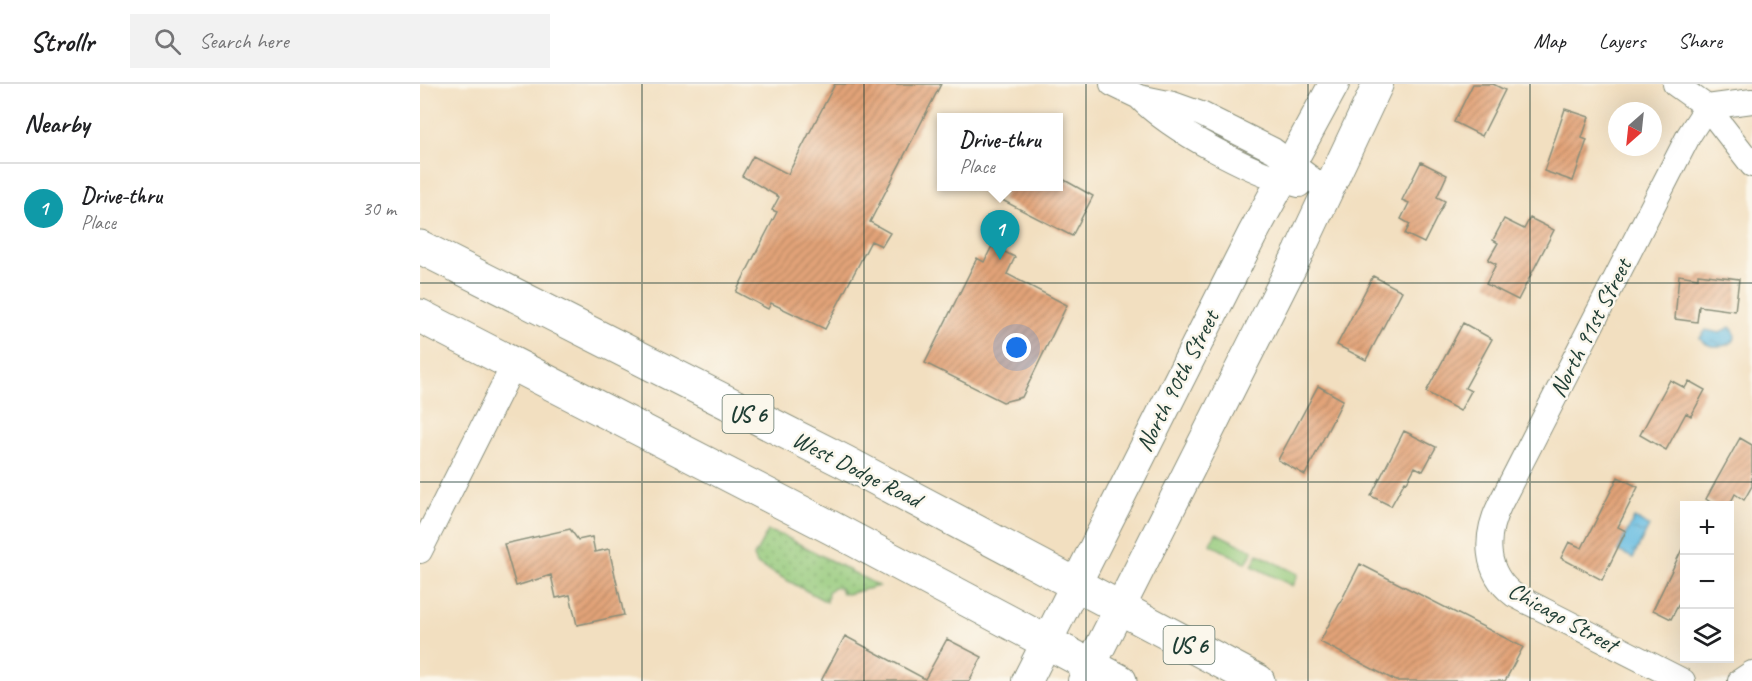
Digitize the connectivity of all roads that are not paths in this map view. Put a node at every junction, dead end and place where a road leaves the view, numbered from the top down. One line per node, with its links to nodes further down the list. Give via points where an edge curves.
1 (1113, 84): 8 (street, via 1139,98 1188,109)
2 (1334, 84): 8 (main road, North 90th Street)
3 (1378, 84): 9 (main road, North 90th Street)
4 (1675, 84): 6 (street)
5 (1752, 101): 6 (street)
6 (1707, 107): 7 (street); 14 (street, North 91st Street, via 1689,135 1494,516 1489,531)
7 (1752, 165)
8 (1285, 171): 9 (street); 15 (main road, North 90th Street)
9 (1328, 191): 16 (main road, North 90th Street)
10 (420, 247): 15 (highway, West Dodge Road / US 6, via 855,467)
11 (420, 316): 12 (highway, US 6)
12 (513, 366): 13 (street); 17 (highway, US 6)
13 (420, 551)
14 (1490, 555): 23 (street, Chicago Street, via 1500,581 1514,596)
15 (1074, 584): 16 (highway, West Dodge Road / US 6); 17 (main road, North 90th Street)
16 (1120, 609): 18 (main road, North 90th Street); 22 (highway, West Dodge Road / US 6)
17 (1046, 642): 18 (highway, US 6); 20 (main road, North 90th Street)
18 (1087, 673): 21 (highway, US 6)
19 (1752, 673): 24 (street)
20 (1027, 681)
21 (1120, 681)
22 (1258, 681)
23 (1683, 681)
24 (1740, 681)

